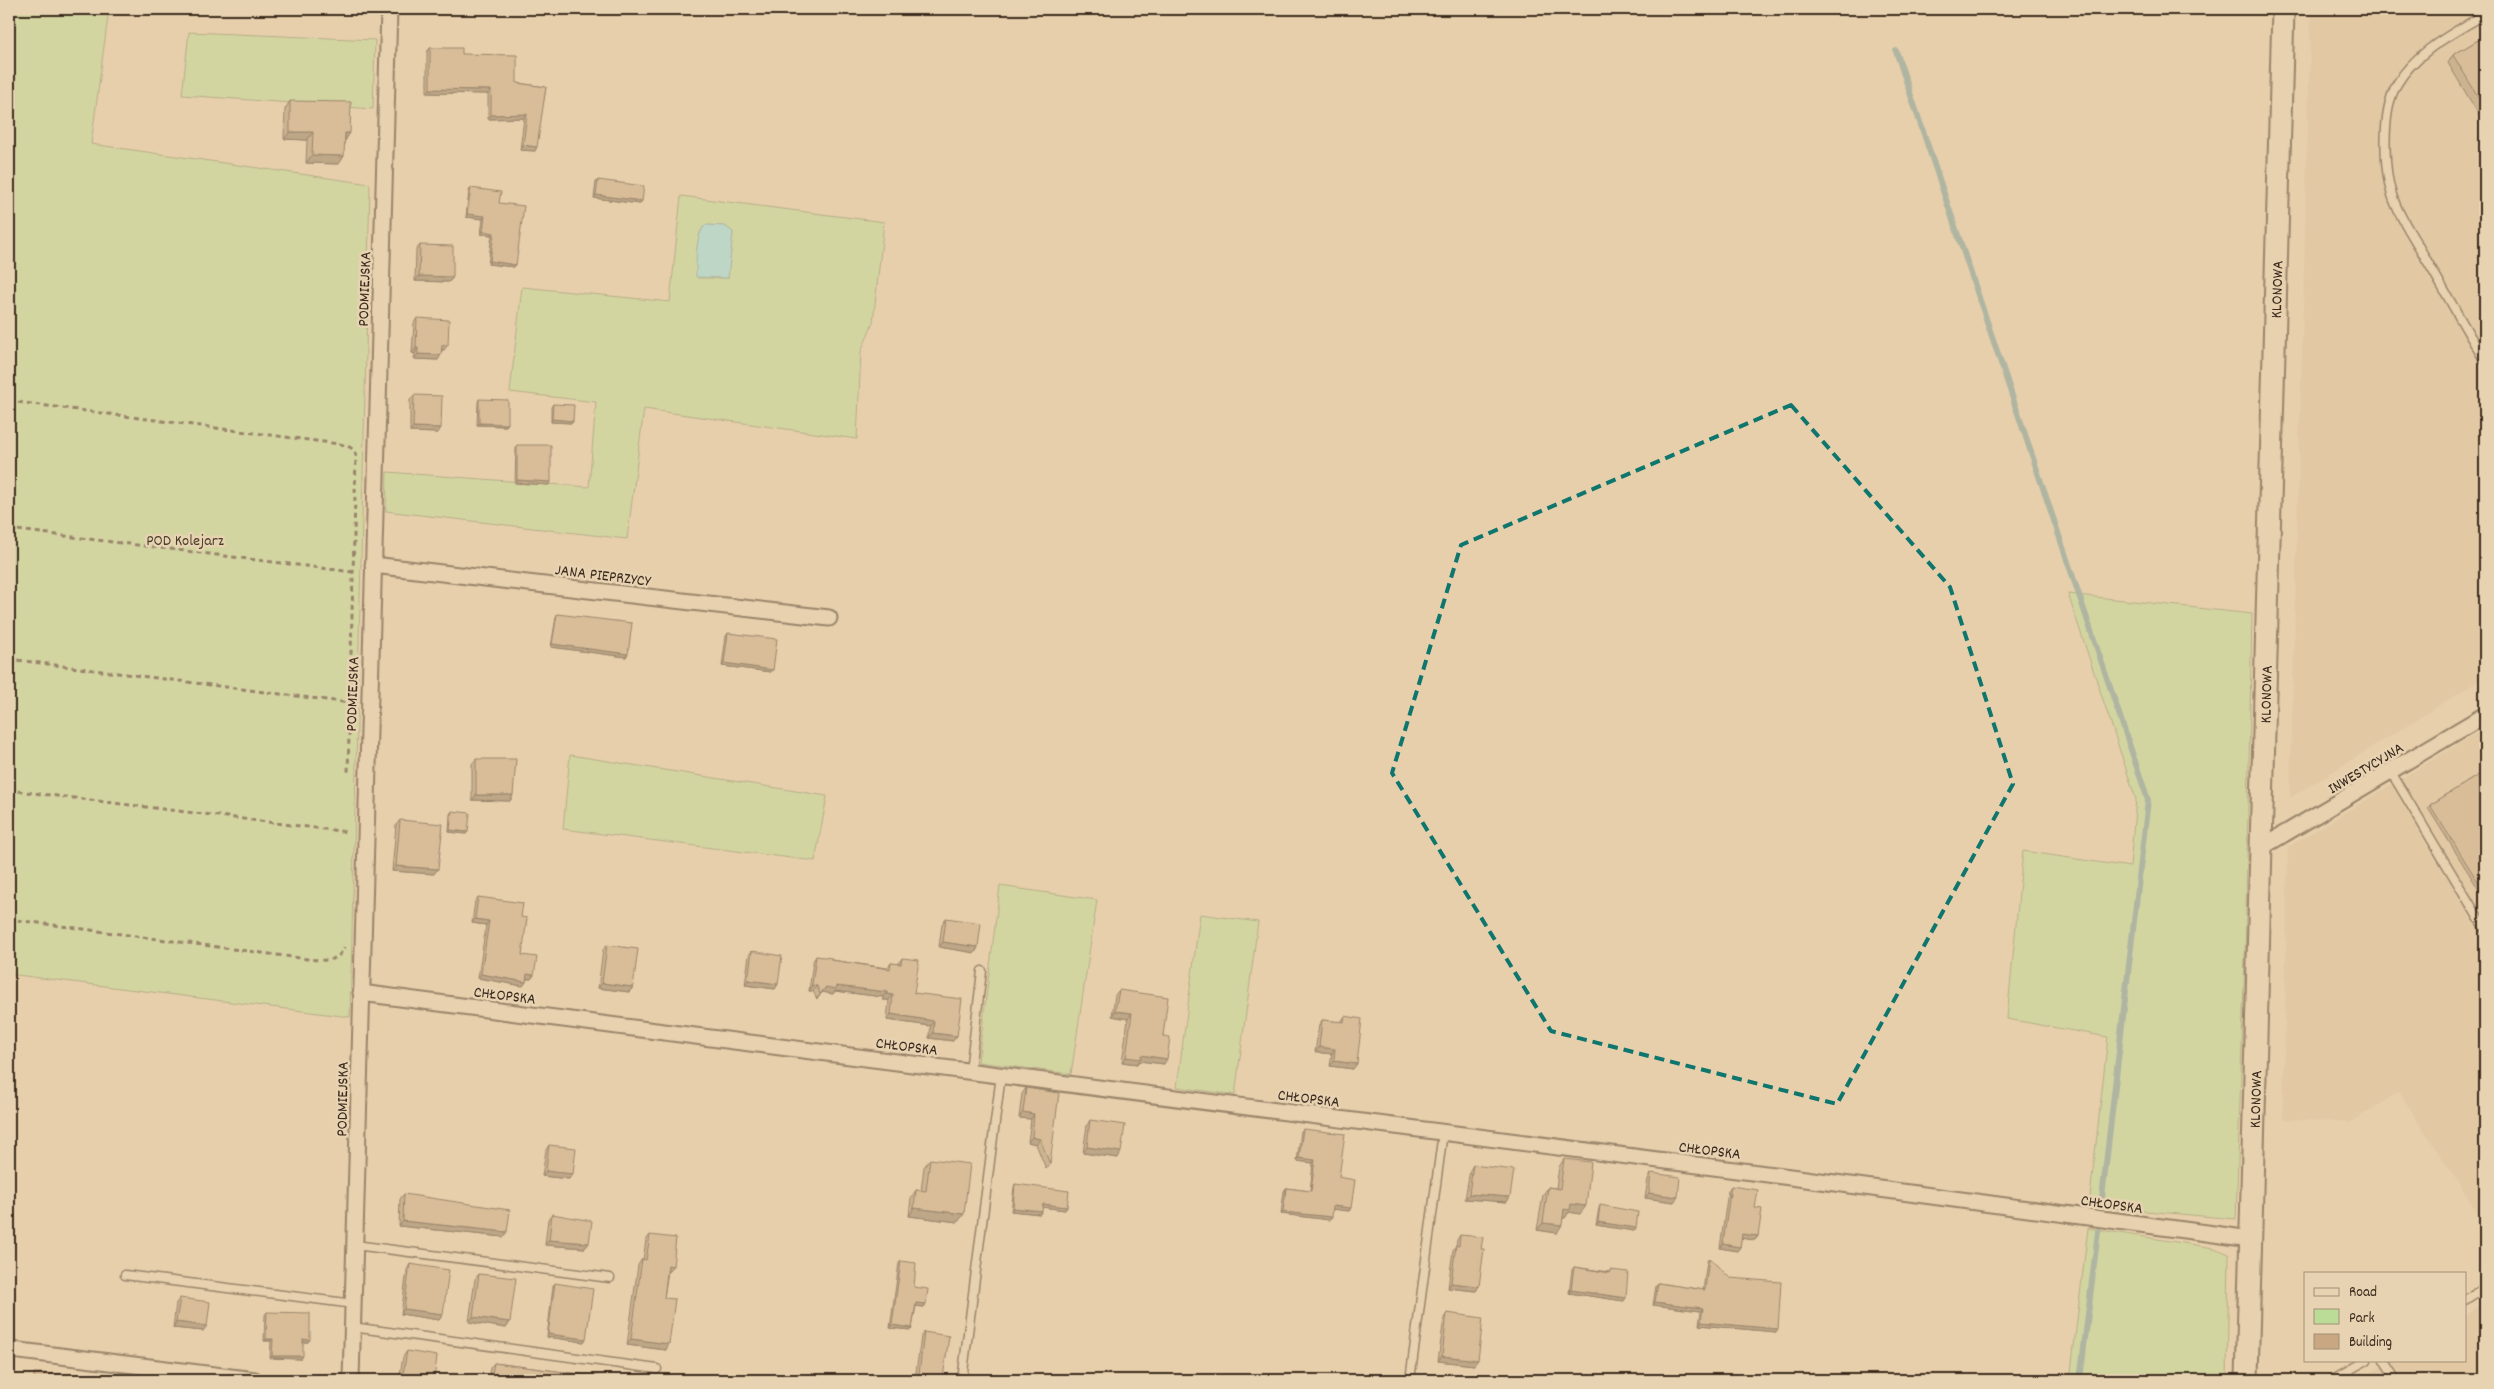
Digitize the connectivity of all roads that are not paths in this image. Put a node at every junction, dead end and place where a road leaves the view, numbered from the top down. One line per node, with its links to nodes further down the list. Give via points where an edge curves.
1 (389, 9): 5 (street, PODMIEJSKA)
2 (2284, 9): 9 (street, KLONOWA)
3 (2485, 14): 4 (lane, via 2434,45 2398,84 2388,114 2387,172 2394,202)
4 (2485, 361)
5 (373, 565): 6 (street, JANA PIEPRZYCY); 12 (street, PODMIEJSKA)
6 (829, 618)
7 (2485, 715): 8 (street, INWESTYCYJNA)
8 (2391, 772): 9 (street, INWESTYCYJNA); 10 (lane)
9 (2262, 848): 16 (street, KLONOWA)
10 (2485, 929)
11 (982, 971): 13 (lane)
12 (362, 993): 13 (street, CHŁOPSKA); 17 (street, PODMIEJSKA)
13 (970, 1071): 14 (street, CHŁOPSKA)
14 (1001, 1075): 15 (street, CHŁOPSKA); 30 (lane)
15 (1443, 1132): 16 (street, CHŁOPSKA); 31 (lane)
16 (2251, 1239): 32 (street, KLONOWA)
17 (355, 1246): 19 (lane); 22 (street, PODMIEJSKA)
18 (125, 1274): 22 (lane)
19 (610, 1278)
20 (2485, 1287): 21 (lane)
21 (2466, 1299)
22 (354, 1304): 23 (street, PODMIEJSKA)
23 (352, 1327): 27 (lane); 29 (street, PODMIEJSKA)
24 (12, 1350): 28 (street)
25 (2363, 1362): 33 (lane)
26 (2385, 1362): 34 (lane)
27 (657, 1369)
28 (255, 1380)
29 (351, 1380)
30 (962, 1380)
31 (1410, 1380)
32 (2247, 1380)
33 (2331, 1380)
34 (2397, 1380)

